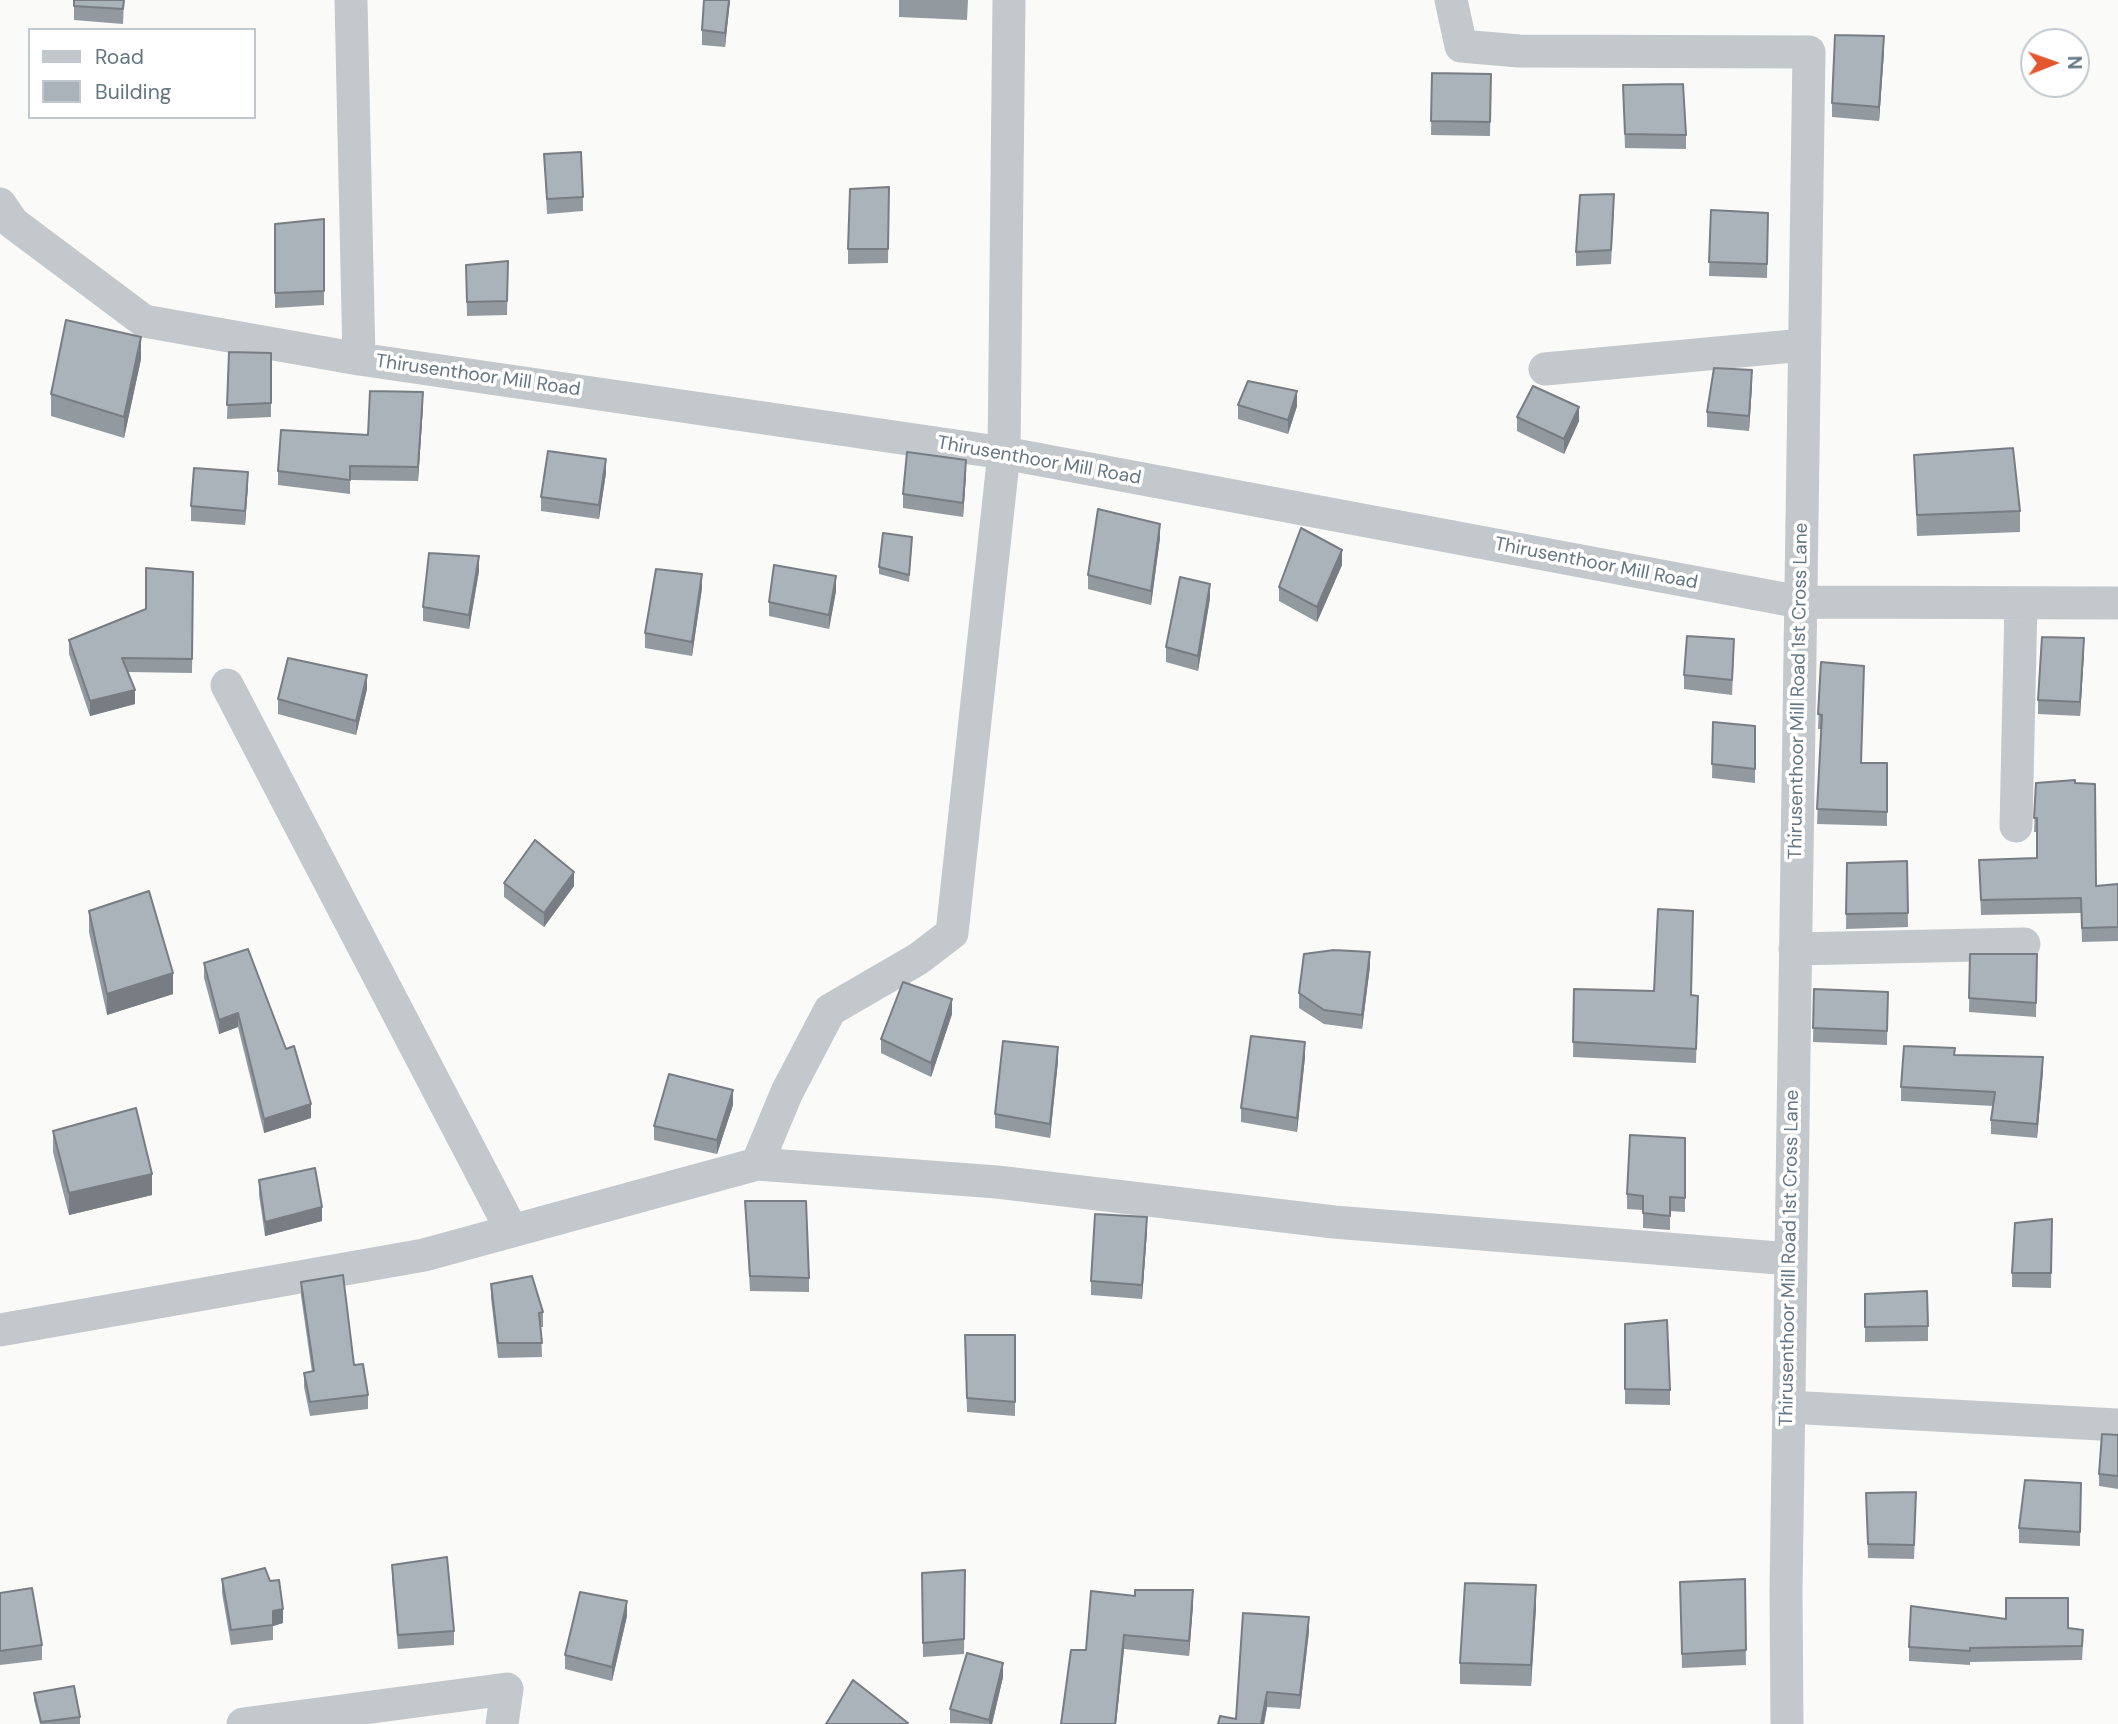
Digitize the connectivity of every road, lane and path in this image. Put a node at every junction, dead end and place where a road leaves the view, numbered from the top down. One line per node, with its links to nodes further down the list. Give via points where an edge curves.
1 (351, 0): 6 (street)
2 (1009, 0): 8 (street)
3 (1451, 0): 5 (street, Thirusenthoor Mill Road 1st Cross Lane, via 1461,46 1520,51 1809,52)
4 (4, 219): 6 (street, Thirusenthoor Mill Road, via 144,321)
5 (1804, 345): 7 (street); 9 (street, Thirusenthoor Mill Road 1st Cross Lane)
6 (359, 359): 8 (street, Thirusenthoor Mill Road)
7 (1545, 369)
8 (1004, 453): 9 (street, Thirusenthoor Mill Road); 16 (street, via 952,933 918,959 830,1010 787,1092)
9 (1800, 602): 10 (street, Thirusenthoor Mill Road); 15 (street, Thirusenthoor Mill Road 1st Cross Lane)
10 (2021, 603): 11 (street, Thirusenthoor Mill Road); 13 (street)
11 (2118, 603)
12 (227, 685): 17 (street)
13 (2016, 826)
14 (2024, 944): 15 (street)
15 (1795, 949): 18 (street, Thirusenthoor Mill Road 1st Cross Lane)
16 (757, 1164): 17 (street); 18 (street, via 998,1182 1334,1222)
17 (512, 1231): 19 (street, via 424,1255)
18 (1790, 1259): 20 (street, Thirusenthoor Mill Road 1st Cross Lane)
19 (0, 1330)
20 (1788, 1406): 21 (street); 24 (street, Thirusenthoor Mill Road 1st Cross Lane)
21 (2118, 1425)
22 (243, 1724): 23 (street, via 507,1689)
23 (502, 1724)
24 (1787, 1724)

